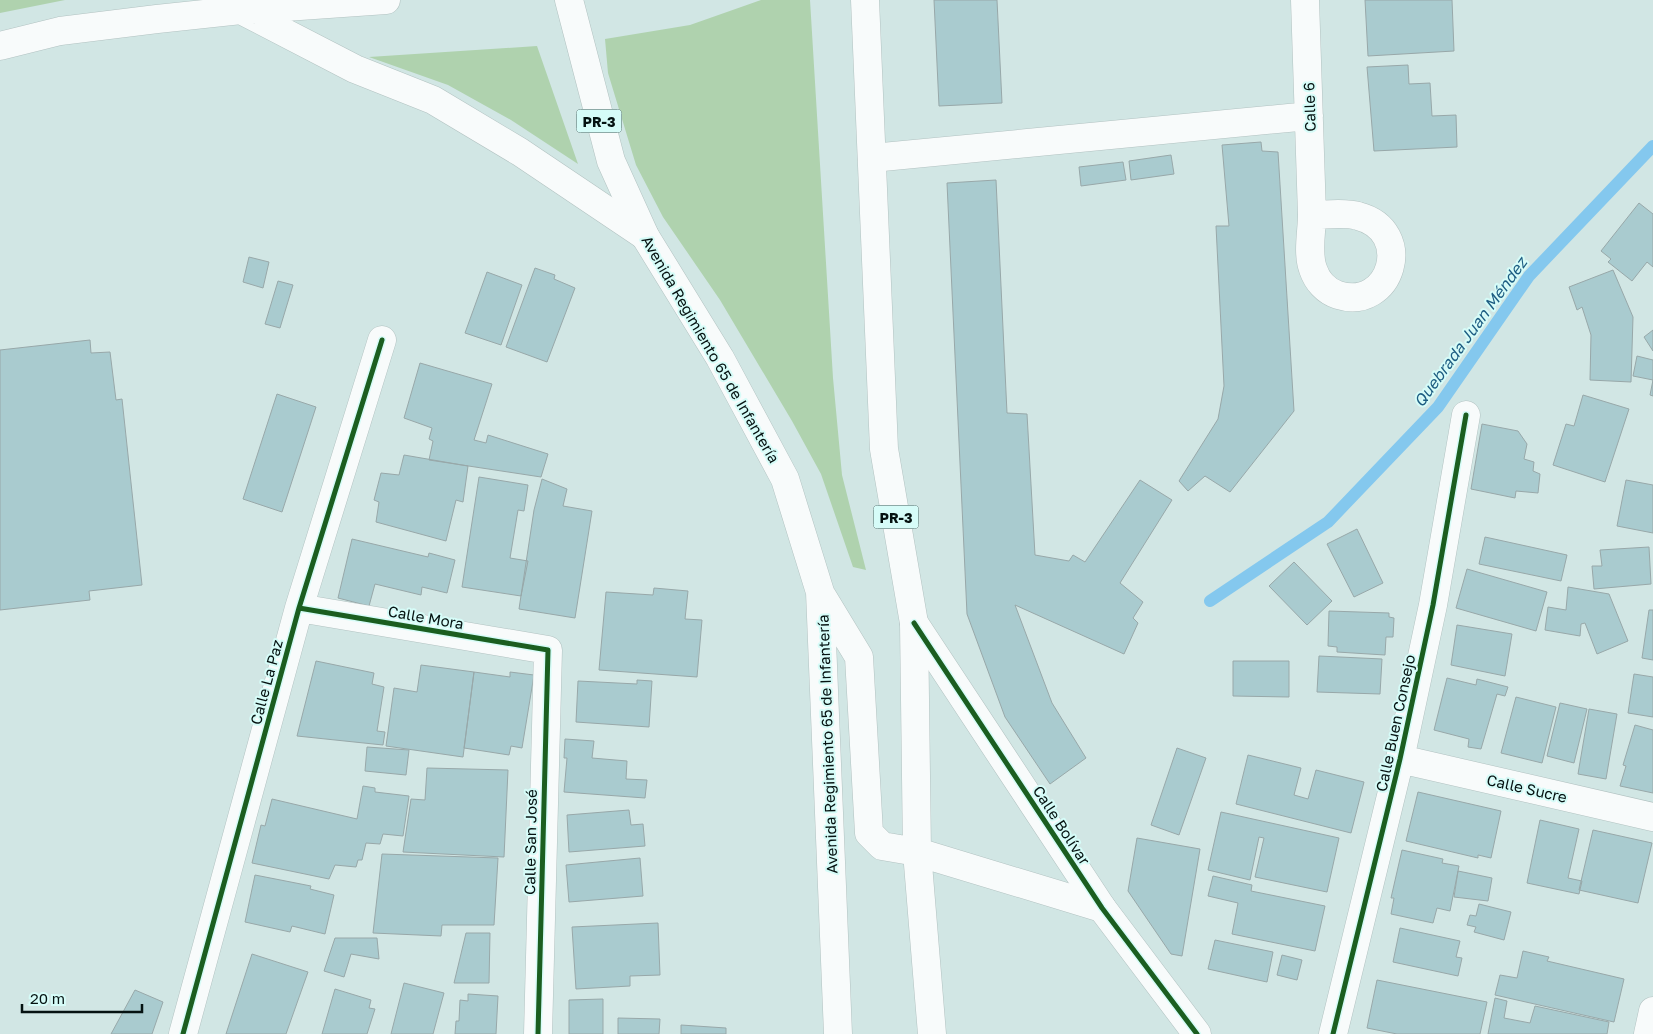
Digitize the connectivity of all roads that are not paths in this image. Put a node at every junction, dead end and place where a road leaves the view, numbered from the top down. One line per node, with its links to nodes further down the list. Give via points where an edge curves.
1 (386, 0): 5 (main road)
2 (569, 0): 10 (main road, Avenida Regimiento 65 de Infantería / PR-3, via 610,162)
3 (865, 0): 8 (main road, PR-3)
4 (1305, 0): 7 (main road, Calle 6)
5 (241, 10): 6 (main road, via 60,31); 10 (main road, via 355,69 433,100 520,152)
6 (0, 46)
7 (1309, 116): 8 (main road); 9 (main road, Calle 6)
8 (872, 158): 15 (main road, PR-3, via 884,448)
9 (1312, 215)
10 (645, 236): 13 (main road, Avenida Regimiento 65 de Infantería / PR-3, via 720,358 785,478)
11 (382, 340): 14 (main road, Calle La Paz)
12 (1466, 415): 17 (main road, Calle Buen Consejo, via 1433,605)
13 (820, 592): 19 (main road, via 859,657 869,834 882,846); 24 (main road, Avenida Regimiento 65 de Infantería / PR-3)
14 (300, 608): 16 (main road, Calle Mora); 22 (main road, Calle La Paz)
15 (914, 623): 19 (main road, PR-3); 20 (main road, Calle Bolívar)
16 (548, 650): 23 (main road, Calle San José)
17 (1400, 759): 18 (main road, Calle Sucre); 27 (main road, Calle Buen Consejo)
18 (1653, 817)
19 (917, 852): 20 (main road); 25 (main road, PR-3)
20 (1102, 908): 26 (main road, Calle Bolívar)
21 (1653, 1011): 28 (main road)
22 (183, 1034)
23 (538, 1034)
24 (838, 1034)
25 (932, 1034)
26 (1197, 1034)
27 (1333, 1034)
28 (1648, 1034)

